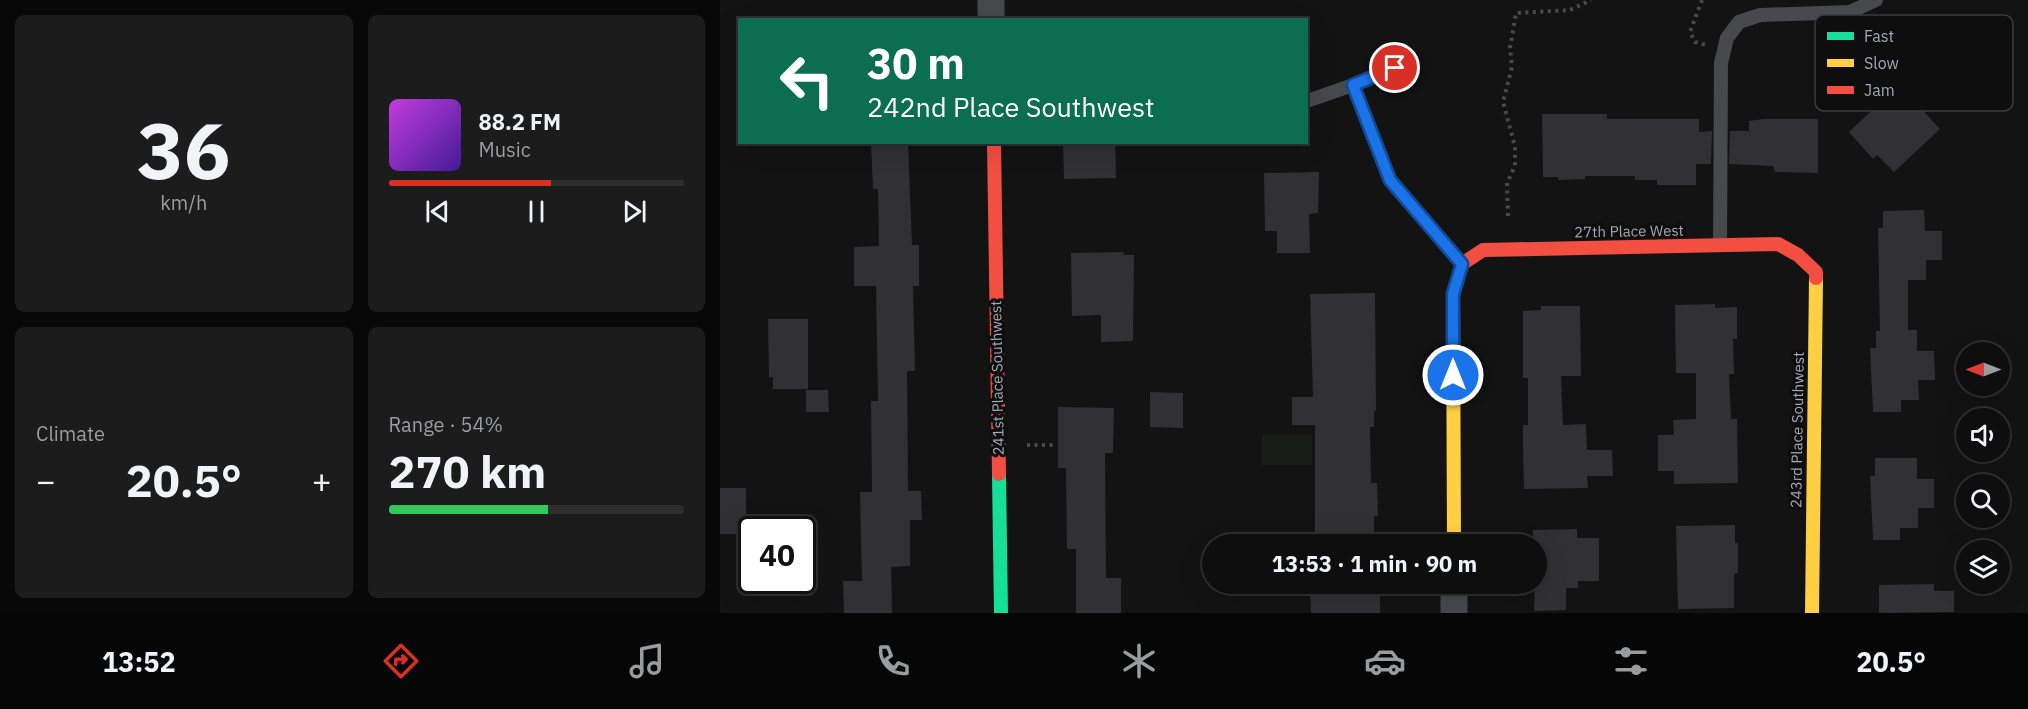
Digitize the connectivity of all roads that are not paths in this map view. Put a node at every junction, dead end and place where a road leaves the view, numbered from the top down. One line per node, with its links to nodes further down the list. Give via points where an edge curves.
1 (991, 0): 3 (street)
2 (1876, 0): 8 (lane, via 1850,12 1760,15 1739,22 1727,38 1721,63)
3 (991, 18)
4 (1395, 68): 5 (street)
5 (1353, 85): 6 (lane); 10 (street, via 1390,180)
6 (1308, 101)
7 (994, 144): 13 (street, 241st Place Southwest)
8 (1720, 245): 9 (street, 27th Place West, via 1778,244); 10 (street, 27th Place West, via 1483,250)
9 (1798, 255): 15 (street, 243rd Place Southwest, via 1816,272)
10 (1462, 264): 11 (street, via 1453,294)
11 (1454, 534)
12 (1454, 594): 14 (street)
13 (1001, 613)
14 (1454, 613)
15 (1812, 613)

